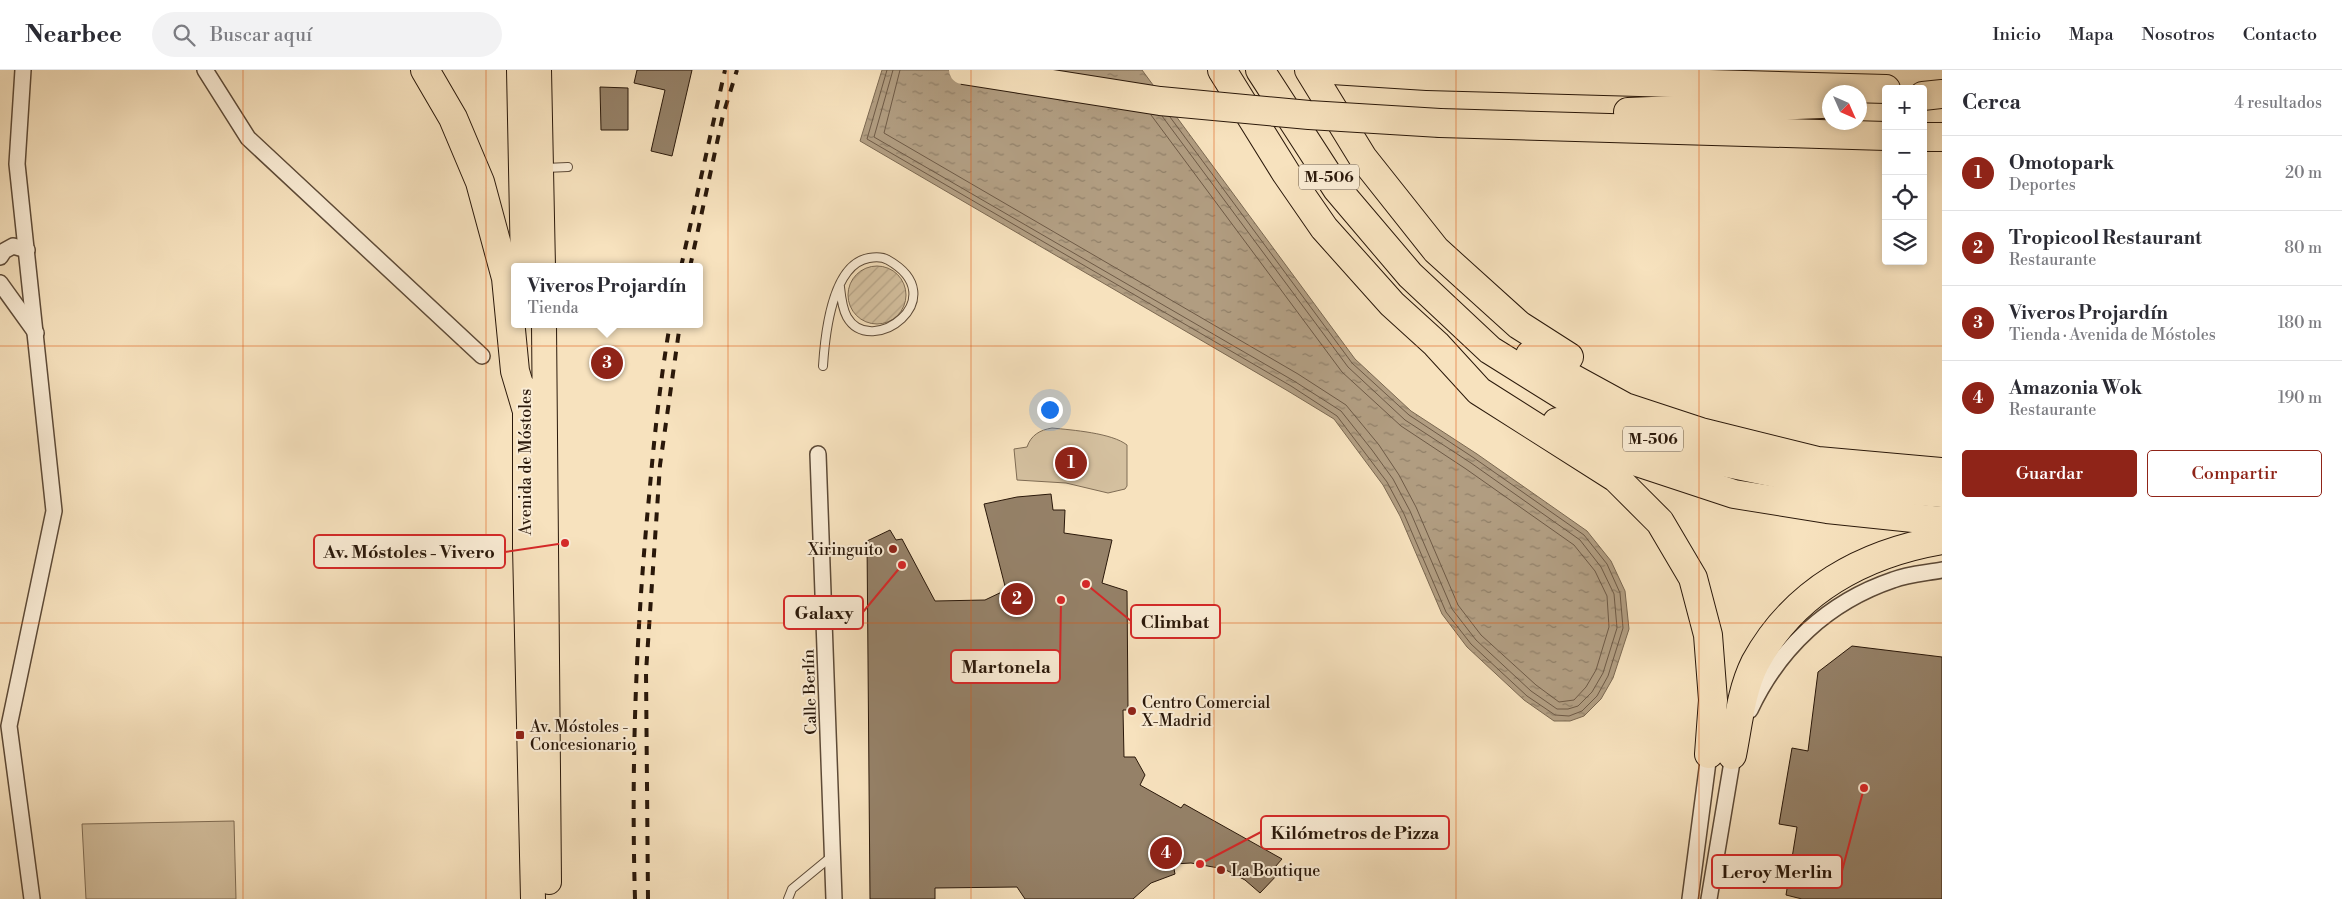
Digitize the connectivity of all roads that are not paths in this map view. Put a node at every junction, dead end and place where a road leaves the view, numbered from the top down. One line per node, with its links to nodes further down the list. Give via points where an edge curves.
1 (23, 70): 24 (street, via 17,164)
2 (205, 70): 35 (street, via 248,138)
3 (425, 70): 37 (highway, via 453,118 480,182 506,278 514,370)
4 (519, 70): 26 (main road)
5 (539, 70): 23 (main road)
6 (963, 70): 18 (highway, bridge, via 1160,101 1309,115)
7 (1222, 70): 34 (highway, M-506, via 1324,228 1392,304)
8 (1260, 70): 28 (highway, M-506, via 1337,189)
9 (1309, 70): 38 (highway, via 1363,158 1436,250 1519,325 1632,398)
10 (1332, 70): 11 (highway, via 1427,76)
11 (1882, 89)
12 (1927, 90): 13 (highway)
13 (1942, 92): 14 (highway)
14 (1927, 95)
15 (1882, 100): 16 (highway)
16 (1867, 101)
17 (1822, 104): 18 (highway, via 1545,116)
18 (1475, 124): 19 (highway)
19 (1882, 136)
20 (1927, 137): 21 (highway)
21 (1942, 137)
22 (568, 167): 23 (lane)
23 (541, 168): 27 (main road)
24 (27, 250): 25 (street, via 13,246); 33 (street)
25 (0, 257)
26 (523, 263)
27 (543, 263)
28 (1410, 275): 38 (highway, via 1504,341 1625,407); 41 (highway, M-506, via 1490,350 1562,395 1642,435 1718,461 1829,484)
29 (0, 283): 33 (street)
30 (840, 287): 30 (lane, via 848,318 860,328 890,328 908,314 913,291 905,270 885,258 860,260 844,275); 36 (lane, via 834,299)
31 (524, 328): 37 (main road, Avenida de Móstoles)
32 (544, 328): 49 (main road, Avenida de Móstoles)
33 (36, 333): 47 (street, via 54,511 9,726)
34 (1436, 344): 42 (highway, M-506, via 1491,383 1628,459 1734,494 1826,510); 45 (highway, via 1479,391 1616,478 1660,522 1693,578 1708,635)
35 (482, 356)
36 (823, 366)
37 (526, 408): 48 (main road, Avenida de Móstoles, via 525,547)
38 (1701, 432): 40 (highway, via 1818,460)
39 (818, 454): 46 (street, Calle Berlín)
40 (1942, 472)
41 (1942, 493)
42 (1942, 520)
43 (1942, 540): 45 (highway, via 1911,545 1860,563 1838,575 1790,617 1755,664)
44 (1942, 570): 45 (street, via 1894,579 1847,599 1800,636 1763,683)
45 (1720, 755): 52 (street); 53 (street)
46 (832, 856): 50 (lane, via 792,888); 51 (street, Calle Berlín)
47 (32, 899)
48 (533, 899)
49 (549, 899)
50 (788, 899)
51 (834, 899)
52 (1690, 899)
53 (1709, 899)

